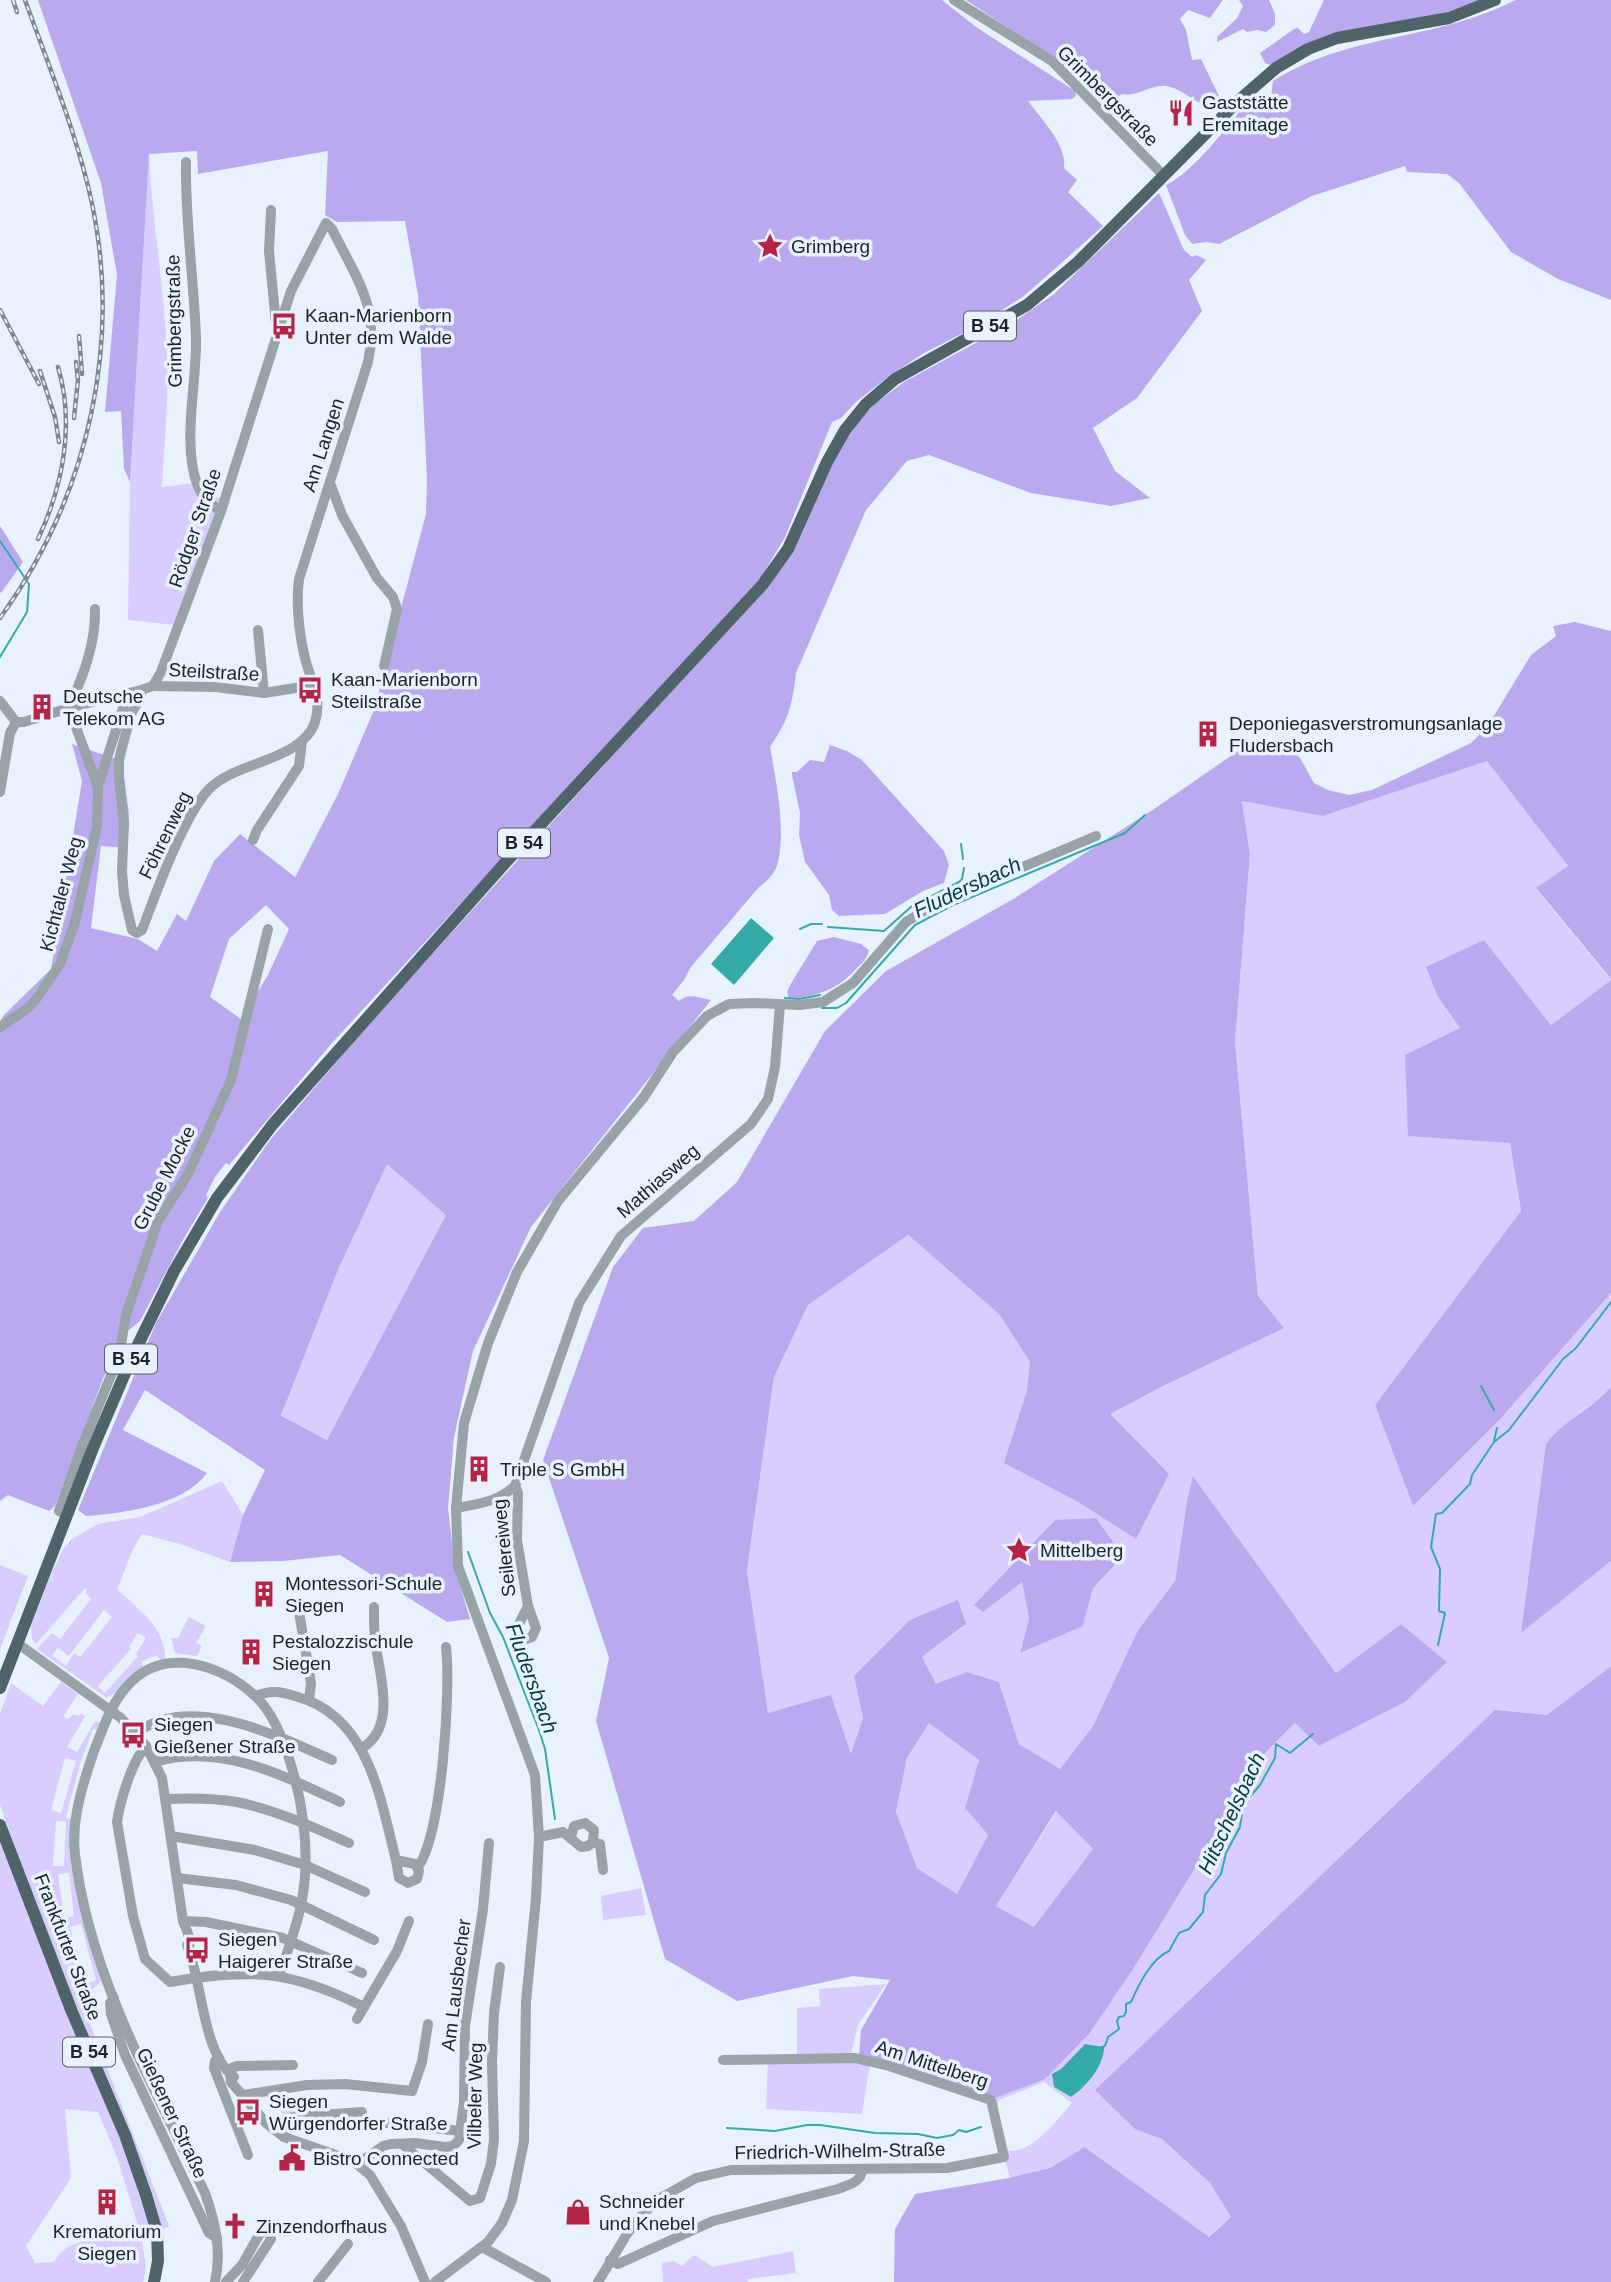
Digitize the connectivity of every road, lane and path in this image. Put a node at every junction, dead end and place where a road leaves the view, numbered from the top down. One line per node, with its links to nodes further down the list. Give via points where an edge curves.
1 (954, 0): 4 (street, Grimbergstraße, via 1052,61)
2 (1495, 0): 4 (main road, B 54, via 1449,18 1337,38 1308,49 1254,85)
3 (187, 162): 9 (street, Grimbergstraße, via 196,342 193,464 207,502)
4 (1164, 176): 31 (main road, B 54, via 1027,305 895,379 866,404 830,455 788,549 763,584 505,863 273,1124 217,1198 164,1291 126,1369)
5 (271, 210): 7 (street, via 270,251)
6 (326, 223): 7 (street, Rödger Straße, via 291,291); 8 (street, Am Langen, via 368,299 372,329 368,362)
7 (279, 328): 9 (street, Rödger Straße)
8 (330, 483): 12 (street, via 342,515 397,610); 14 (street, Am Langen, via 297,594 304,653)
9 (221, 511): 13 (street, Rödger Straße)
10 (95, 609): 19 (street, via 92,646)
11 (258, 630): 16 (street)
12 (384, 666)
13 (153, 685): 15 (street); 16 (street, Steilstraße)
14 (314, 685): 16 (street, Steilstraße); 21 (street, via 317,713)
15 (141, 691): 17 (street); 21 (street, Föhrenweg, via 125,736 119,779 124,895 132,930 137,933 207,791)
16 (264, 693)
17 (125, 695): 19 (street); 22 (street, Kichtaler Weg)
18 (0, 701): 20 (street)
19 (69, 708): 20 (street); 22 (street, Kichtaler Weg)
20 (16, 722): 23 (street, via 9,733)
21 (302, 741): 25 (street, via 299,766)
22 (98, 787): 28 (street, Kichtaler Weg, via 97,826 63,957 46,988 28,1008)
23 (0, 792)
24 (1096, 836): 27 (street, via 933,905 906,922 853,983 823,1002)
25 (253, 840)
26 (268, 929): 31 (street, Grube Mocke, via 231,1080 188,1174 158,1221 126,1315 119,1356 60,1511)
27 (780, 1005): 29 (street, Mathiasweg, via 768,1099 751,1124 621,1236 579,1303); 30 (street, via 729,1004 707,1016 673,1052 644,1097 558,1202 517,1272 488,1343 464,1423)
28 (0, 1027)
29 (515, 1486): 30 (street, via 503,1496); 33 (street, Seilereiweg, via 517,1540)
30 (456, 1508): 53 (street, via 458,1566 535,1775)
31 (67, 1514): 35 (main road, B 54)
32 (298, 1606): 39 (street, via 311,1683)
33 (528, 1606)
34 (374, 1607): 44 (street, via 383,1710 374,1737)
35 (16, 1646): 37 (main road, B 54); 40 (street)
36 (446, 1647): 60 (street, via 437,1806)
37 (0, 1688)
38 (256, 1696): 39 (street, via 278,1690); 40 (street, via 221,1671 169,1662 131,1682); 42 (street)
39 (309, 1700): 44 (street, via 333,1715)
40 (109, 1709): 41 (street); 95 (street, Gießener Straße, via 75,1824 87,1919 141,2062 205,2193 217,2238)
41 (136, 1733): 42 (street, via 151,1722 193,1715 262,1729); 43 (street)
42 (282, 1738): 45 (street); 47 (street)
43 (146, 1746): 46 (street); 71 (street, via 139,1753 117,1822 133,1916 145,1959 170,1982)
44 (362, 1748): 58 (street)
45 (332, 1760)
46 (155, 1762): 47 (street, via 208,1756 251,1764); 48 (street)
47 (296, 1781): 49 (street); 50 (street)
48 (166, 1799): 50 (street, via 235,1802); 52 (street)
49 (340, 1802)
50 (303, 1823): 56 (street); 59 (street)
51 (0, 1825): 94 (main road, Frankfurter Straße / B 54, via 146,2195 157,2232)
52 (171, 1836): 59 (street, via 255,1850); 62 (street)
53 (539, 1837): 54 (street, via 563,1832); 91 (street, via 526,2002 524,2141 512,2200 502,2223)
54 (571, 1837): 55 (street, via 581,1847); 55 (street, via 574,1826 585,1823 594,1830)
55 (593, 1842): 61 (street, via 600,1844)
56 (349, 1843)
57 (489, 1843): 83 (street, Am Lausbecher, via 465,2026)
58 (396, 1860): 60 (street); 60 (street, via 404,1882 417,1878)
59 (305, 1865): 63 (street); 64 (street)
60 (418, 1867)
61 (603, 1870)
62 (177, 1878): 64 (street, via 236,1885); 66 (street)
63 (365, 1892)
64 (302, 1904): 67 (street); 68 (street)
65 (409, 1921): 73 (street)
66 (184, 1926): 68 (street, via 206,1922); 71 (street)
67 (374, 1940)
68 (291, 1942): 70 (street); 72 (street)
69 (500, 1967): 85 (street, Vilbeler Weg, via 492,2063 494,2138 480,2198 470,2201)
70 (362, 1973)
71 (195, 1976): 72 (street, via 237,1972); 76 (street)
72 (279, 1976): 73 (street, via 313,1984)
73 (364, 2007): 74 (street)
74 (357, 2019)
75 (428, 2024): 80 (street, via 412,2091 345,2084)
76 (219, 2058): 79 (street); 86 (street, via 214,2068)
77 (723, 2060): 87 (street, Am Mittelberg, via 855,2058 991,2100)
78 (293, 2065): 79 (street, via 237,2066)
79 (228, 2072): 80 (street)
80 (241, 2091): 84 (street, via 266,2123)
81 (362, 2112): 84 (street, via 293,2117)
82 (378, 2122): 83 (street)
83 (461, 2131): 85 (street, via 453,2146)
84 (284, 2137): 88 (street)
85 (402, 2144): 88 (street, via 383,2146)
86 (248, 2155)
87 (1004, 2157): 89 (street, Friedrich-Wilhelm-Straße, via 947,2168)
88 (353, 2161): 93 (street, via 370,2175 401,2226)
89 (862, 2169): 92 (street, via 858,2181 838,2189 713,2221 618,2263); 92 (street, Friedrich-Wilhelm-Straße, via 731,2170 695,2178 657,2200)
90 (348, 2244): 98 (street)
91 (482, 2246): 99 (street); 100 (street)
92 (610, 2260): 101 (street, Friedrich-Wilhelm-Straße)
93 (422, 2281)
94 (154, 2282)
95 (215, 2282)
96 (226, 2282): 97 (street, via 259,2235 269,2232 271,2239)
97 (243, 2282)
98 (318, 2282)
99 (435, 2282)
100 (546, 2282)
101 (598, 2282)

